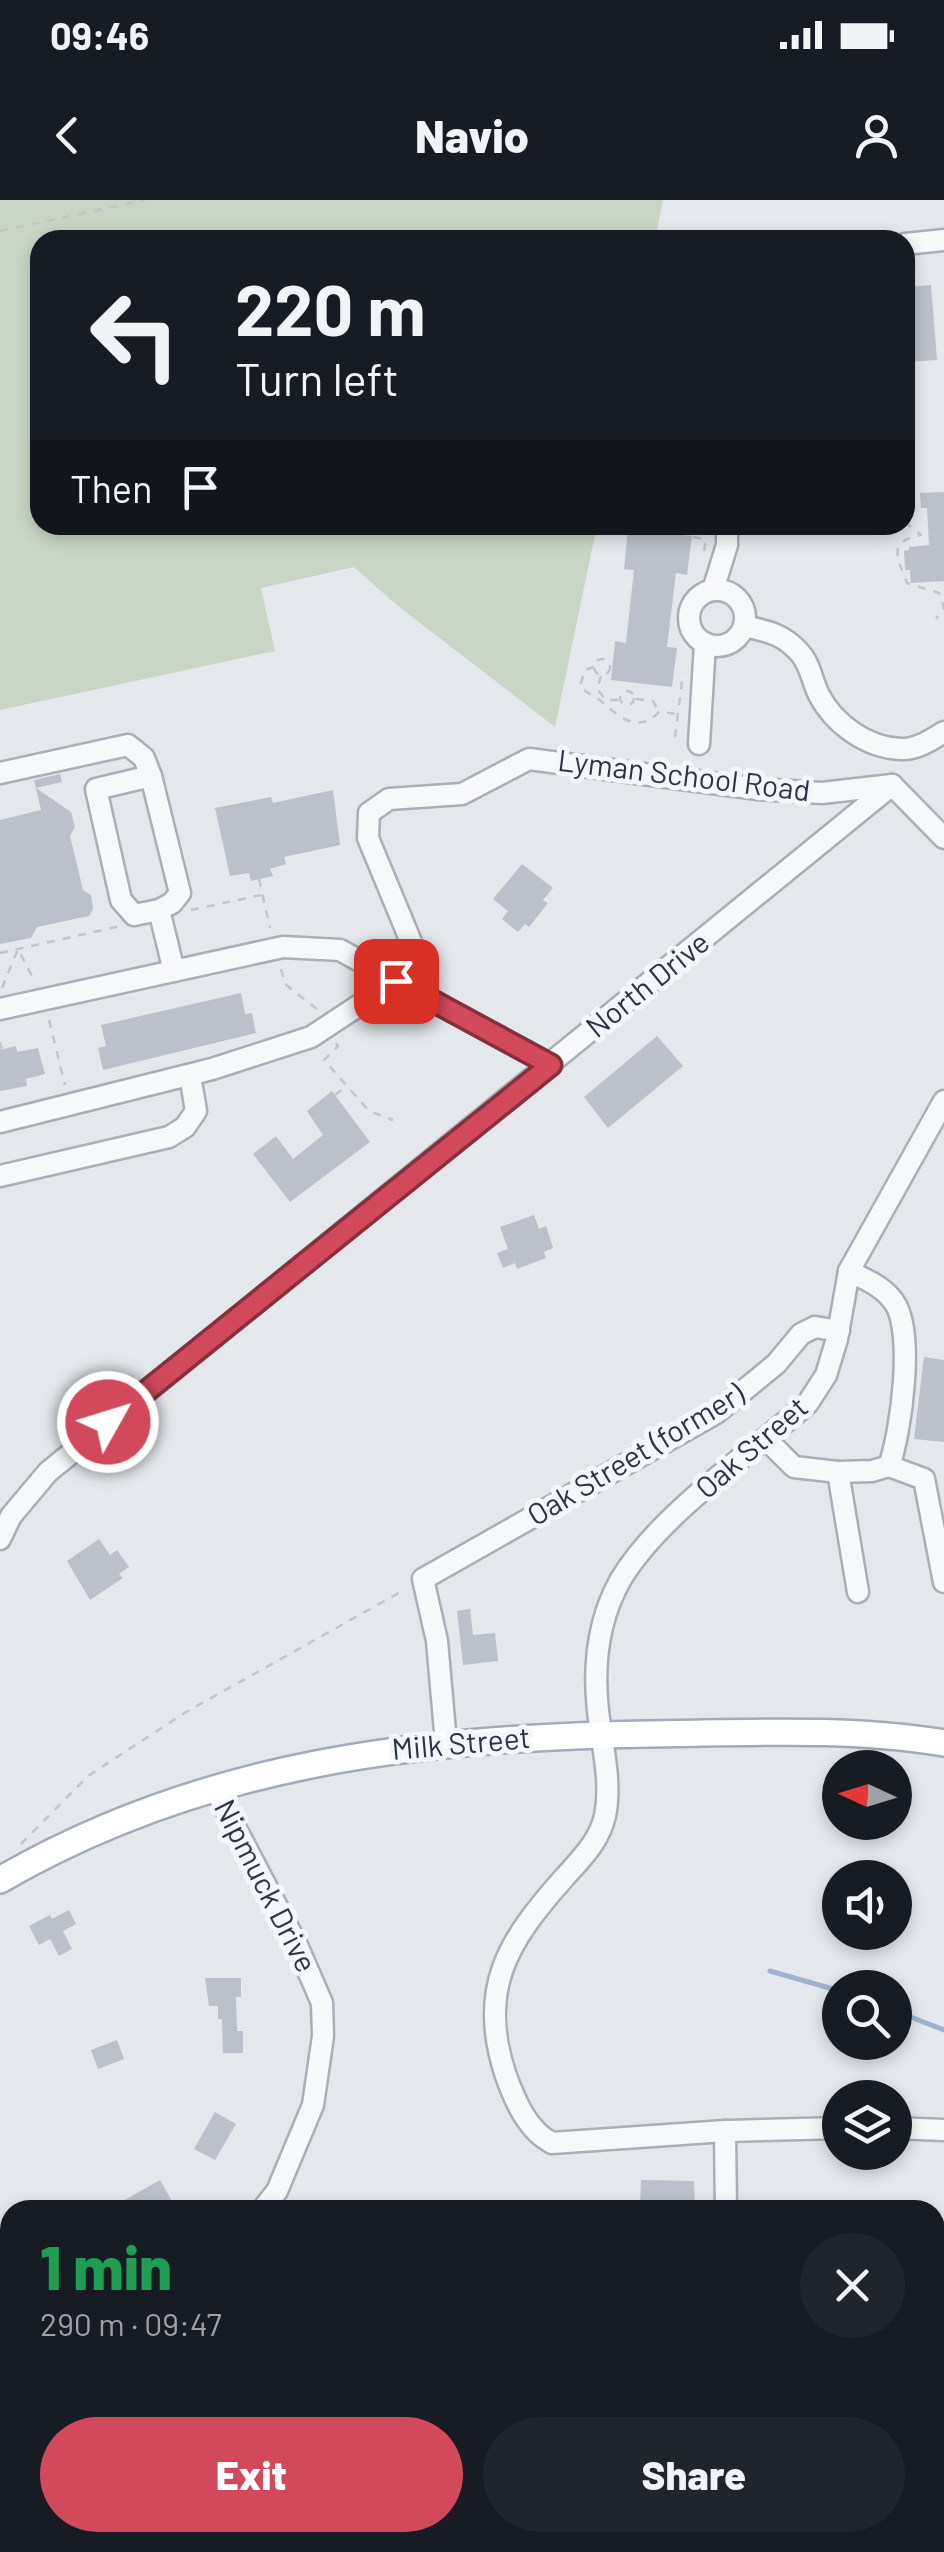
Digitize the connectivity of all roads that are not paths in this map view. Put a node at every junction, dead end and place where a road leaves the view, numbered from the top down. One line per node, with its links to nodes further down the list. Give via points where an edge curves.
1 (944, 240): 2 (street)
2 (915, 243)
3 (727, 535): 4 (street)
4 (714, 590): 5 (street, via 738,600); 6 (street, via 698,598 690,613 692,631)
5 (744, 626): 6 (street, via 728,644); 7 (street, via 779,634 803,655 820,698 864,740 900,750)
6 (704, 643): 8 (street)
7 (944, 732)
8 (699, 744)
9 (0, 773): 10 (street, via 128,746 144,758)
10 (151, 776): 13 (street, via 180,893); 13 (street, via 96,789 121,900 134,916)
11 (892, 785): 12 (street); 15 (street, Lyman School Road, via 822,793 758,789 529,758 462,794 389,798 369,814 368,838 420,961); 17 (street, North Drive)
12 (944, 838)
13 (158, 910): 14 (street)
14 (174, 971): 15 (street, via 312,946 340,950); 16 (street)
15 (396, 981): 17 (street); 18 (street, via 311,1037)
16 (0, 1008)
17 (551, 1065): 28 (street, North Drive, via 48,1472)
18 (190, 1075): 20 (street); 21 (street, via 196,1111 169,1137)
19 (944, 1101): 22 (street, Oak Street)
20 (0, 1122)
21 (0, 1176)
22 (849, 1272): 23 (street, Oak Street); 25 (street, via 881,1287 902,1316 905,1362)
23 (839, 1330): 24 (street, Oak Street, via 826,1375 808,1402); 32 (street, Oak Street (former), via 815,1326 801,1334 776,1364 716,1412 422,1579 437,1640)
24 (766, 1439): 26 (street, via 794,1467); 31 (street, Oak Street, via 655,1534 619,1582 598,1644)
25 (888, 1466): 26 (street); 27 (street)
26 (838, 1472): 30 (street)
27 (934, 1480): 29 (street)
28 (0, 1539)
29 (944, 1582)
30 (858, 1592)
31 (602, 1734): 32 (main road, Milk Street); 33 (main road, Milk Street, via 849,1734); 38 (street, Oak Street, via 604,1821 590,1850 505,1956 494,2000 497,2047 518,2104 552,2143)
32 (446, 1743): 34 (main road, Milk Street, via 332,1759)
33 (944, 1744)
34 (215, 1789): 35 (main road, Milk Street, via 106,1828); 40 (street, Nipmuck Drive, via 322,2004 314,2105)
35 (8, 1876)
36 (822, 2128): 38 (street)
37 (912, 2129): 39 (street)
38 (725, 2130): 41 (street)
39 (944, 2130)
40 (270, 2200)
41 (726, 2200)

